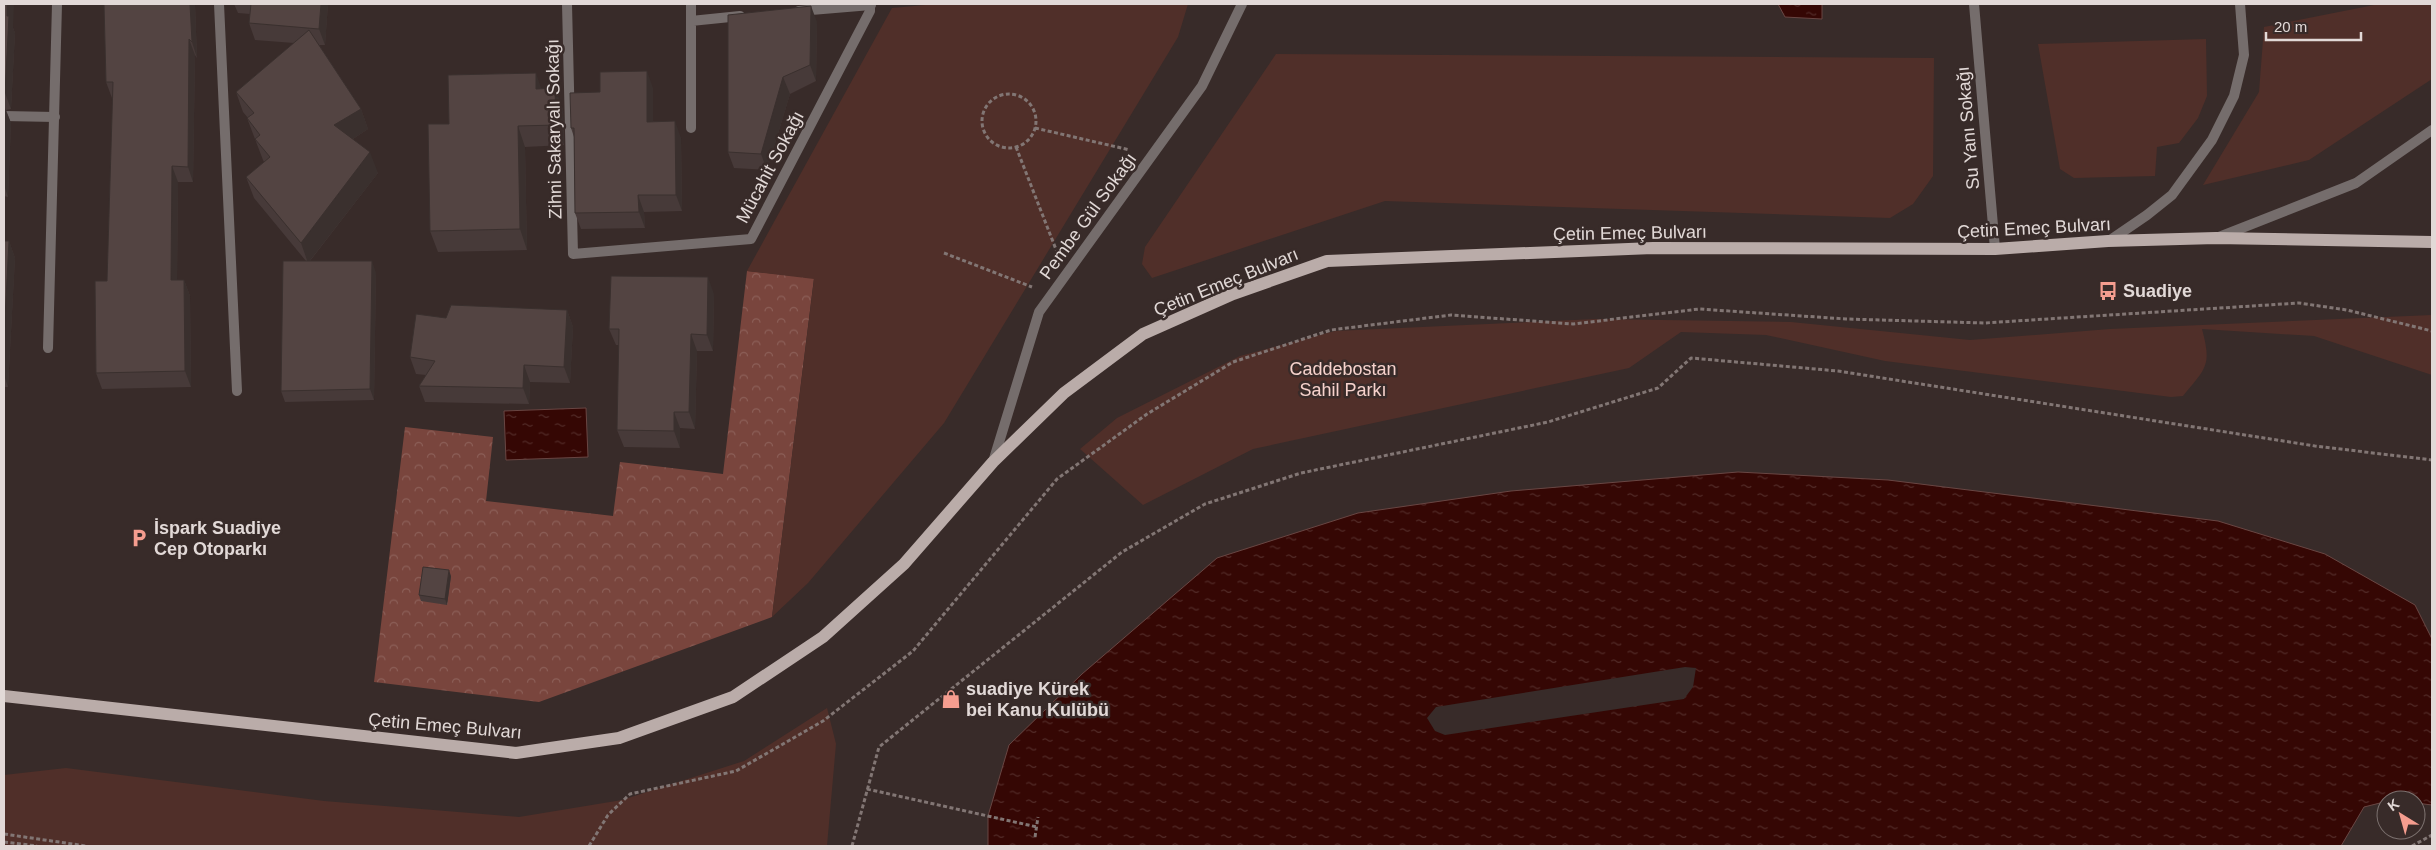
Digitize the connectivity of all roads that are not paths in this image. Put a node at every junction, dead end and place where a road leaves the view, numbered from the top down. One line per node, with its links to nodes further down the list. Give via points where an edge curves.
1 (57, 4): 13 (street)
2 (219, 4): 22 (street)
3 (567, 4): 20 (street, Zihni Sakaryalı Sokağı)
4 (691, 4): 11 (street)
5 (870, 4): 9 (street); 20 (street, Mücahit Sokağı, via 870,11 751,239)
6 (1242, 4): 23 (street, Pembe Gül Sokağı, via 1202,86 1039,312)
7 (1974, 4): 19 (street, Su Yanı Sokağı)
8 (2240, 4): 17 (street, via 2244,56 2234,96 2212,140 2172,194 2147,216)
9 (785, 12)
10 (748, 16): 11 (street)
11 (691, 21): 14 (street)
12 (4, 116): 13 (street)
13 (55, 117): 21 (street)
14 (691, 128)
15 (2432, 130): 16 (street, via 2356,183)
16 (2216, 238): 17 (main road, Çetin Emeç Bulvarı); 18 (main road, Çetin Emeç Bulvarı)
17 (2108, 241): 19 (main road, Çetin Emeç Bulvarı)
18 (2432, 242)
19 (1995, 249): 23 (main road, Çetin Emeç Bulvarı, via 1653,248 1327,261 1232,294 1143,334 1064,393)
20 (573, 254)
21 (48, 348)
22 (237, 391)
23 (993, 462): 24 (main road, Çetin Emeç Bulvarı, via 904,564 823,637 733,697 620,738 516,753)
24 (4, 696)

